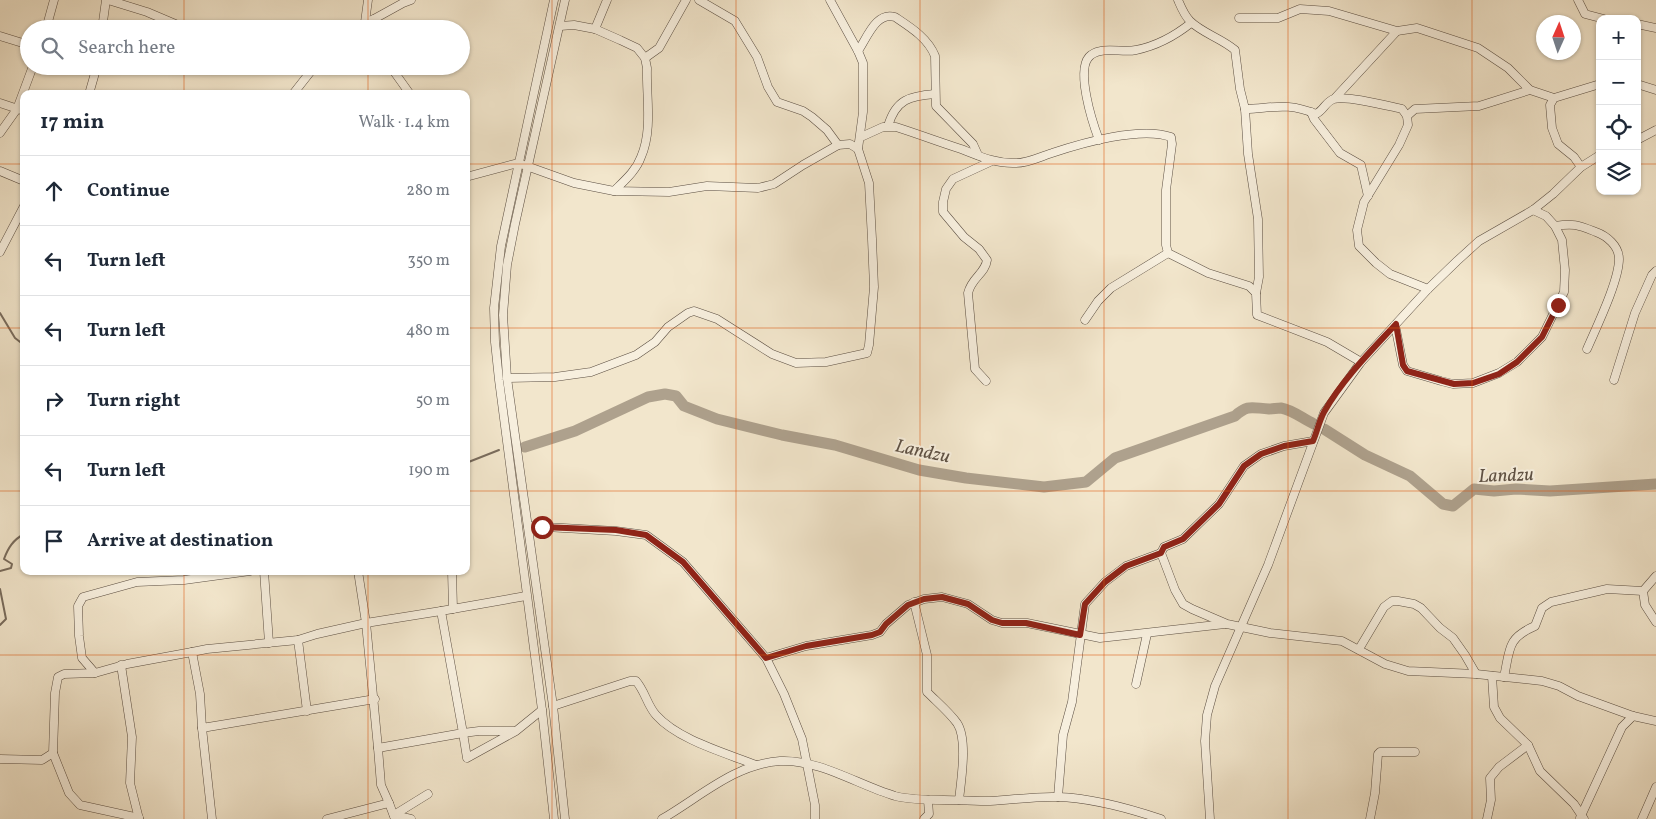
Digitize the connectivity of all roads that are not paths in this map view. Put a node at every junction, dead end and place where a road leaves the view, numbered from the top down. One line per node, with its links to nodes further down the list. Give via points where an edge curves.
1 (54, 0): 16 (street)
2 (107, 0): 17 (street); 18 (street)
3 (368, 0): 19 (street)
4 (411, 0): 14 (street)
5 (554, 0): 62 (street)
6 (565, 0): 23 (street)
7 (607, 0): 25 (street)
8 (686, 0): 30 (street, via 659,48)
9 (699, 0): 57 (street, via 735,22 757,57 777,102 812,117)
10 (830, 0): 29 (street)
11 (1178, 0): 21 (street)
12 (1578, 0): 13 (street, via 1585,14)
13 (1596, 17)
14 (374, 18): 20 (street)
15 (1239, 18): 26 (street, via 1278,18 1300,9 1329,11)
16 (48, 20)
17 (104, 20)
18 (165, 20)
19 (365, 20)
20 (370, 20)
21 (1191, 23): 47 (street, via 1234,50); 56 (street, via 1151,45 1091,55 1084,80 1086,103)
22 (1641, 25): 24 (street)
23 (560, 26): 25 (street); 63 (street)
24 (1656, 28)
25 (595, 29): 30 (street, via 637,48)
26 (1396, 31): 41 (street, via 1417,28 1478,48 1508,68); 44 (street)
27 (0, 36): 28 (street)
28 (20, 42)
29 (858, 51): 43 (street, via 876,22 884,16 895,16 933,50); 54 (street, via 864,80)
30 (645, 58): 68 (street, via 647,141 641,159)
31 (30, 75): 37 (street)
32 (94, 75): 38 (street)
33 (308, 75): 39 (street)
34 (396, 75): 40 (street)
35 (1596, 85): 45 (street)
36 (1641, 85): 42 (street)
37 (26, 90)
38 (90, 90)
39 (296, 90)
40 (407, 90)
41 (1530, 90): 45 (street); 50 (street, via 1479,106 1415,109)
42 (1656, 90)
43 (935, 94): 51 (street, via 917,95 905,101); 59 (street, via 940,112 968,138)
44 (1335, 98): 49 (street, via 1316,114); 50 (street, via 1402,110)
45 (1554, 98): 64 (street, via 1550,105 1552,128 1558,144)
46 (0, 103): 48 (street)
47 (1245, 109): 49 (street, via 1286,105); 77 (street, via 1258,219 1259,278)
48 (20, 110): 53 (street)
49 (1311, 112): 69 (street, via 1340,153 1361,164)
50 (1407, 116): 69 (street, via 1408,125 1399,145)
51 (888, 126): 54 (street); 59 (street)
52 (1656, 130): 55 (street)
53 (0, 133)
54 (861, 136): 58 (street)
55 (1641, 138)
56 (1099, 140): 61 (street, via 1028,163); 74 (street, via 1142,133 1171,137 1166,190)
57 (838, 145): 58 (street, via 850,144); 68 (street, via 774,184 758,188 707,186 669,192)
58 (858, 149): 82 (street, via 869,183 874,272 867,353 826,362 796,363 772,354 717,319 694,311 668,327 655,342 636,355 591,372)
59 (978, 155): 61 (street)
60 (1596, 158): 64 (street)
61 (992, 161): 84 (street, via 953,179 942,202 943,212 987,260 986,266 970,284 968,293 975,369)
62 (518, 163): 63 (street); 66 (street); 94 (street, via 501,246 494,308 495,342)
63 (528, 166): 68 (street, via 574,183); 82 (street, via 507,265 503,315)
64 (1581, 167): 70 (street)
65 (0, 171): 67 (street)
66 (470, 176)
67 (20, 179)
68 (614, 191)
69 (1368, 196): 76 (street, via 1356,230 1359,246 1390,274)
70 (1533, 210): 72 (street, via 1546,216); 76 (street, via 1479,241)
71 (20, 214): 73 (street)
72 (1555, 226): 79 (street, via 1562,240 1564,292 1542,337 1517,362 1499,374 1473,383 1454,384 1407,371 1403,365); 80 (street, via 1572,224 1601,234 1613,243 1618,254 1616,276)
73 (0, 252)
74 (1168, 253): 77 (street, via 1208,273 1250,286); 78 (street, via 1111,288)
75 (1656, 271): 83 (street, via 1634,313)
76 (1428, 289): 79 (street)
77 (1256, 293): 81 (street, via 1257,315 1327,342)
78 (1085, 320)
79 (1396, 324): 81 (street)
80 (1586, 349)
81 (1361, 362): 85 (street, via 1324,413)
82 (507, 378): 86 (street)
83 (1614, 380)
84 (986, 381)
85 (1313, 441): 87 (street, via 1261,454 1244,466 1219,504 1183,539 1164,547); 101 (street, via 1268,565)
86 (528, 526): 108 (street, via 616,530 646,535 683,562); 116 (street)
87 (1161, 553): 100 (street, via 1183,604); 103 (street, via 1126,566 1105,582 1085,604)
88 (221, 575): 110 (street, via 137,582 83,597 78,606 82,658)
89 (264, 575): 105 (street)
90 (359, 575): 99 (street)
91 (452, 575): 96 (street)
92 (1656, 576): 93 (street)
93 (1643, 592): 98 (street, via 1645,605); 113 (street, via 1608,589 1551,602 1542,608 1535,626 1521,632 1511,643)
94 (526, 596): 96 (street); 117 (street)
95 (914, 602): 103 (street, via 942,597 968,604 1002,623 1026,623); 108 (street, via 880,632 806,646); 135 (street, via 928,655 928,692 958,724 961,733)
96 (453, 609): 97 (street)
97 (442, 611): 99 (street); 123 (street)
98 (1656, 622)
99 (366, 623): 104 (street); 115 (street)
100 (1227, 624): 101 (street); 102 (street)
101 (1240, 627): 106 (street, via 1342,641); 149 (street, via 1207,715 1205,756)
102 (1147, 634): 103 (street, via 1100,638); 114 (street)
103 (1080, 635): 133 (street, via 1072,702 1063,735)
104 (298, 640): 105 (street); 118 (street)
105 (269, 643): 107 (street)
106 (1359, 650): 111 (street, via 1385,664 1408,671); 111 (street, via 1384,607 1398,600 1421,608 1453,638)
107 (192, 652): 109 (street); 121 (street)
108 (766, 658): 129 (street, via 802,738)
109 (121, 665): 110 (street); 139 (street, via 132,737 130,783)
110 (95, 673): 127 (street, via 58,677)
111 (1476, 674): 112 (street)
112 (1492, 676): 113 (street); 124 (street, via 1494,707 1500,718)
113 (1504, 677): 119 (street, via 1542,681)
114 (1136, 684)
115 (375, 699): 118 (street); 125 (street)
116 (553, 706): 130 (street, via 630,681 636,682 655,714 670,728); 145 (street)
117 (542, 710): 122 (street); 144 (street)
118 (307, 711): 121 (street)
119 (1633, 716): 120 (street); 140 (street, via 1622,727)
120 (1656, 721)
121 (202, 728): 141 (street)
122 (516, 731): 123 (street); 123 (street, via 468,758)
123 (463, 733): 125 (street)
124 (1528, 745): 140 (street, via 1540,771 1574,804); 151 (street, via 1490,778 1491,800)
125 (378, 748): 136 (street, via 381,785)
126 (1415, 752): 150 (street, via 1378,754)
127 (53, 753): 128 (street, via 42,760); 139 (street, via 69,793 80,805)
128 (0, 759)
129 (807, 762): 130 (street, via 781,761); 134 (street, via 897,796); 147 (street)
130 (756, 765): 146 (street, via 717,784)
131 (1656, 787): 152 (street)
132 (428, 794): 137 (street)
133 (1058, 797): 135 (street); 148 (street, via 1130,808)
134 (928, 800): 135 (street); 138 (street)
135 (959, 800)
136 (389, 803): 137 (street); 142 (street)
137 (395, 817): 143 (street)
138 (930, 817)
139 (139, 818)
140 (1582, 818)
141 (212, 819)
142 (327, 819)
143 (411, 819)
144 (554, 819)
145 (565, 819)
146 (662, 819)
147 (815, 819)
148 (1161, 819)
149 (1210, 819)
150 (1370, 819)
151 (1487, 819)
152 (1642, 819)

